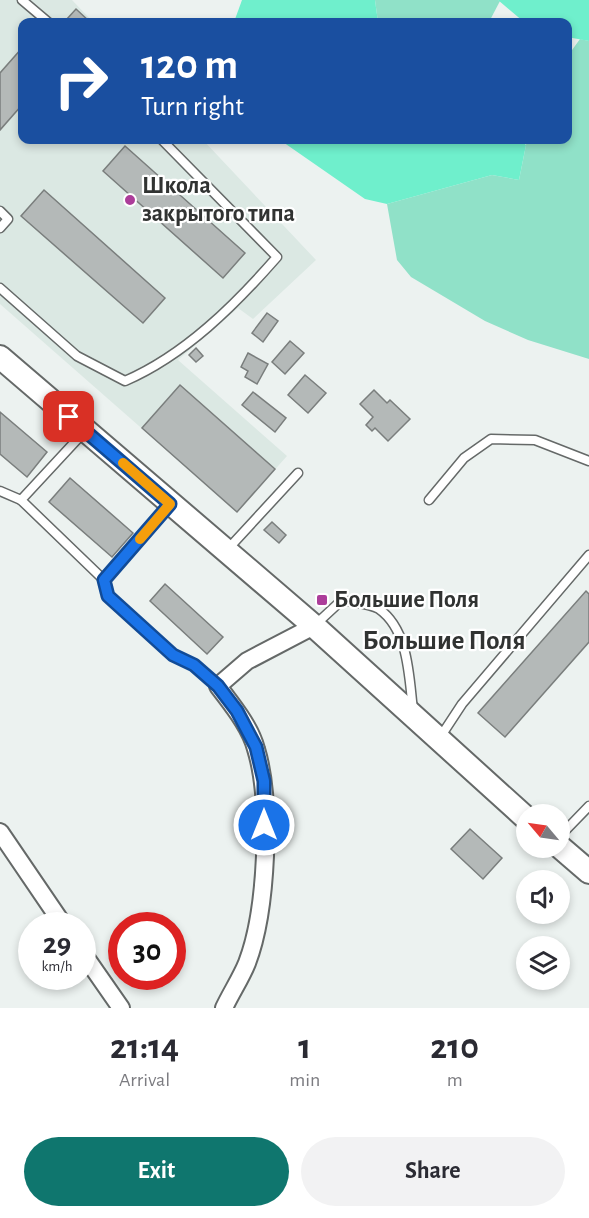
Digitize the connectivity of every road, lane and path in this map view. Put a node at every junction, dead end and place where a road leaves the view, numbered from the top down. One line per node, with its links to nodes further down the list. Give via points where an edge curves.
1 (22, 0): 2 (lane)
2 (43, 18)
3 (166, 144): 6 (lane, via 277,257 238,301 153,369 125,381 77,356)
4 (0, 211): 5 (lane, via 8,219)
5 (0, 228)
6 (0, 288)
7 (1, 360): 8 (street)
8 (85, 431): 12 (lane); 14 (street)
9 (589, 461): 13 (lane, via 535,440 491,439 464,458)
10 (298, 473): 15 (lane)
11 (0, 491): 12 (lane)
12 (21, 500): 17 (lane)
13 (429, 500)
14 (170, 504): 15 (street); 17 (lane)
15 (225, 552): 18 (street)
16 (589, 555): 21 (lane, via 462,704)
17 (104, 580): 19 (lane, via 108,596 173,655 194,665)
18 (314, 626): 19 (street, via 247,661); 20 (street); 20 (lane, via 342,600 378,608 393,621 406,656)
19 (218, 686): 31 (street, via 256,747 264,781 261,909 247,963)
20 (414, 717): 21 (street)
21 (439, 739): 23 (street)
22 (589, 806): 24 (lane)
23 (516, 809)
24 (570, 826)
25 (0, 832): 28 (street)
26 (570, 856): 27 (street)
27 (589, 872)
28 (54, 912)
29 (96, 972): 30 (street)
30 (121, 1008)
31 (224, 1008)

